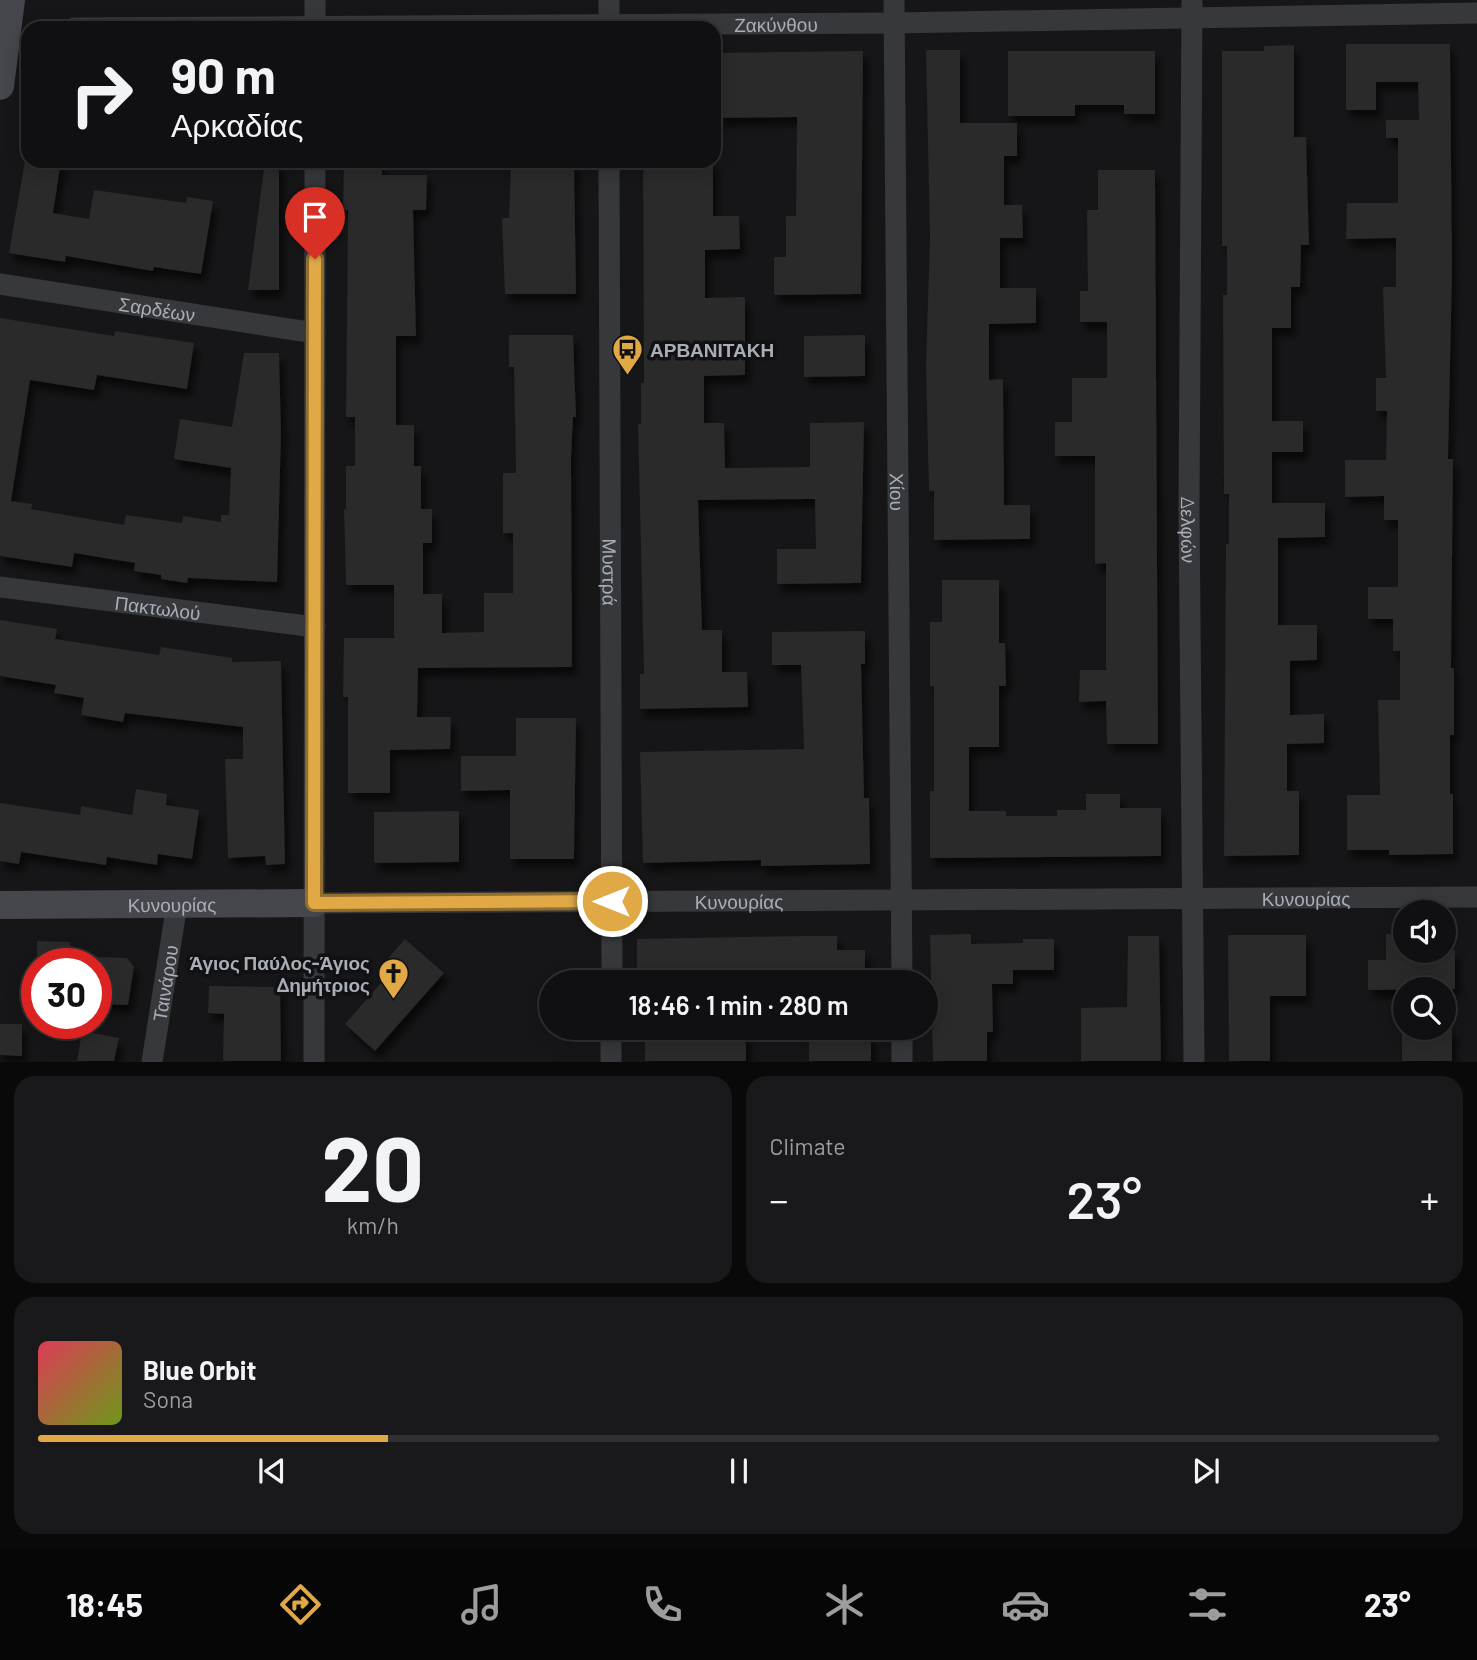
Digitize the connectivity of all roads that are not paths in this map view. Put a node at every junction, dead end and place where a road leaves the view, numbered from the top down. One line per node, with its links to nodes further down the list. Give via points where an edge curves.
1 (11, 0): 11 (street)
2 (315, 0): 7 (street)
3 (609, 0): 8 (street)
4 (894, 0): 9 (street, Χίου)
5 (1193, 8): 6 (street, Ζακύνθου); 9 (street, Ζακύνθου); 20 (street, Δελφών, via 1189,510)
6 (1477, 13)
7 (315, 21)
8 (609, 21)
9 (894, 23): 10 (street, Ζακύνθου); 21 (street, Χίου)
10 (721, 25)
11 (12, 28): 12 (street)
12 (0, 86)
13 (315, 168): 16 (street)
14 (609, 168): 22 (street, Μυστρά)
15 (0, 284): 16 (street, Σαρδέων)
16 (315, 333): 18 (street)
17 (0, 587): 18 (street, Πακτωλού)
18 (315, 627): 23 (street)
19 (1477, 897): 20 (street, Κυνουρίας)
20 (1193, 898): 21 (street, Κυνουρίας); 34 (street, Δελφών)
21 (901, 900): 22 (street, Κυνουρίας); 27 (street, Χίου)
22 (612, 901): 23 (street, Κυνουρίας); 26 (street, Μυστρά)
23 (314, 903): 24 (street, Κυνουρίας); 31 (street)
24 (177, 904): 25 (street, Κυνουρίας); 30 (street, Ταινάρου)
25 (0, 905)
26 (612, 970)
27 (902, 970)
28 (611, 1040): 32 (street)
29 (902, 1040): 33 (street)
30 (152, 1062)
31 (314, 1062)
32 (611, 1062)
33 (902, 1062)
34 (1194, 1062)

